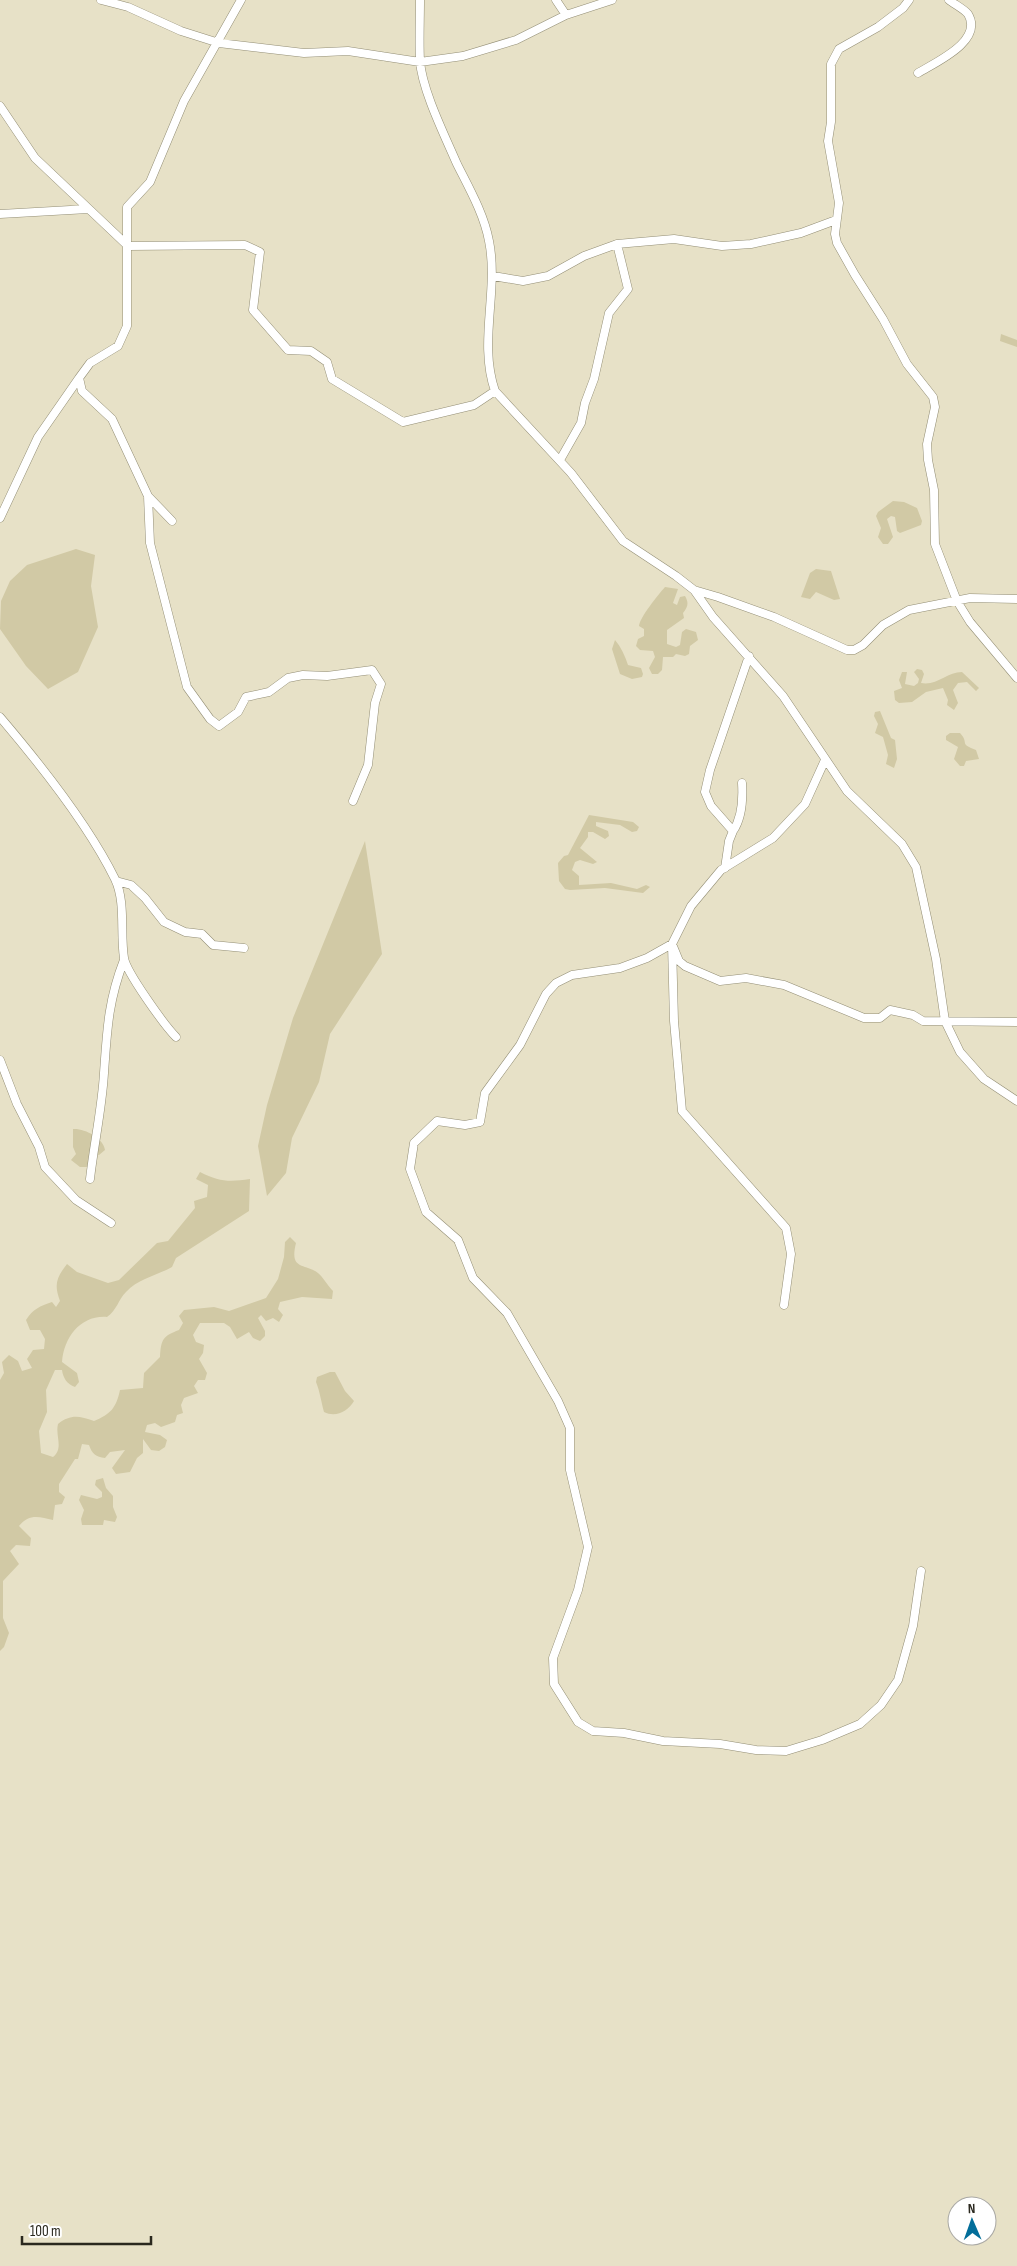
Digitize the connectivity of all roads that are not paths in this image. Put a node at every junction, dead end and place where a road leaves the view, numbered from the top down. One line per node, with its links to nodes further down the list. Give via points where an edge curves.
1 (100, 0): 9 (street, via 128,7 181,31)
2 (241, 0): 9 (street)
3 (420, 0): 10 (street)
4 (556, 0): 8 (street)
5 (612, 0): 8 (street)
6 (909, 0): 15 (street, via 878,26 839,49 831,64 828,141 839,203)
7 (949, 0): 11 (street, via 967,13 971,26 967,39)
8 (566, 15): 10 (street, via 516,40 463,56)
9 (219, 43): 10 (street, via 304,54 348,51); 17 (street, via 184,101 150,182 127,207)
10 (420, 62): 18 (street, via 434,109 478,206 486,231)
11 (918, 73)
12 (0, 106): 13 (street, via 34,158)
13 (88, 208): 14 (street); 17 (street)
14 (0, 214)
15 (836, 220): 16 (street, via 801,233 751,244 722,246 674,239); 27 (street, via 837,243 856,278 907,364 934,397 927,444 934,490 934,536)
16 (617, 244): 18 (street, via 584,256 548,276 523,281); 21 (street, via 628,289 609,313 581,423)
17 (128, 246): 19 (street, via 127,326 118,346 90,363); 20 (street, via 245,245 260,252 253,310 288,350 311,351 327,362 332,380 403,422 474,405)
18 (493, 276): 20 (street, via 488,352 489,373)
19 (80, 378): 22 (street, via 82,391 112,419); 23 (street, via 38,437)
20 (495, 390): 21 (street)
21 (560, 460): 25 (street, via 623,541)
22 (148, 496): 24 (street); 33 (street, via 150,543 187,687 210,719 219,726 238,712 246,697 269,692 288,678 372,670 381,684 375,703 368,765)
23 (0, 518)
24 (172, 521)
25 (694, 590): 27 (street, via 718,596 847,650 863,645 883,625 904,612); 28 (street, via 713,617)
26 (1017, 599): 27 (street)
27 (958, 601): 29 (street, via 970,622)
28 (749, 656): 31 (street, via 783,696); 34 (street, via 705,792 711,806)
29 (1017, 678)
30 (0, 717): 36 (street, via 38,762)
31 (825, 760): 35 (street, via 805,804 773,838); 40 (street, via 847,791 902,844 916,867 936,959)
32 (742, 783): 34 (street, via 743,799)
33 (353, 801)
34 (733, 831): 35 (street, via 728,841)
35 (725, 868): 37 (street, via 691,906)
36 (116, 880): 38 (street, via 131,885 146,898 164,922 185,932 202,934 212,945); 39 (street)
37 (672, 944): 40 (street, via 685,966 720,981 746,978 784,985 864,1018 880,1018 890,1010 913,1015 923,1021); 47 (street, via 682,1111 786,1228 791,1254); 48 (street, via 620,968 572,975 556,983 546,994 520,1045 485,1093 480,1122 465,1125 437,1121 414,1143 410,1169 426,1212 458,1240 474,1278 507,1313 570,1428 570,1470 588,1547 578,1590 554,1658 554,1684 578,1722 593,1731 756,1750 786,1751 822,1740 860,1724 881,1705 898,1680 913,1626)
38 (244, 948)
39 (124, 960): 42 (street, via 166,1027); 45 (street, via 115,983 105,1036 104,1074)
40 (945, 1021): 41 (street); 44 (street, via 960,1052 984,1079)
41 (1017, 1022)
42 (176, 1037)
43 (0, 1060): 46 (street, via 45,1167 76,1200)
44 (1017, 1101)
45 (90, 1179)
46 (111, 1223)
47 (784, 1305)
48 (921, 1571)

